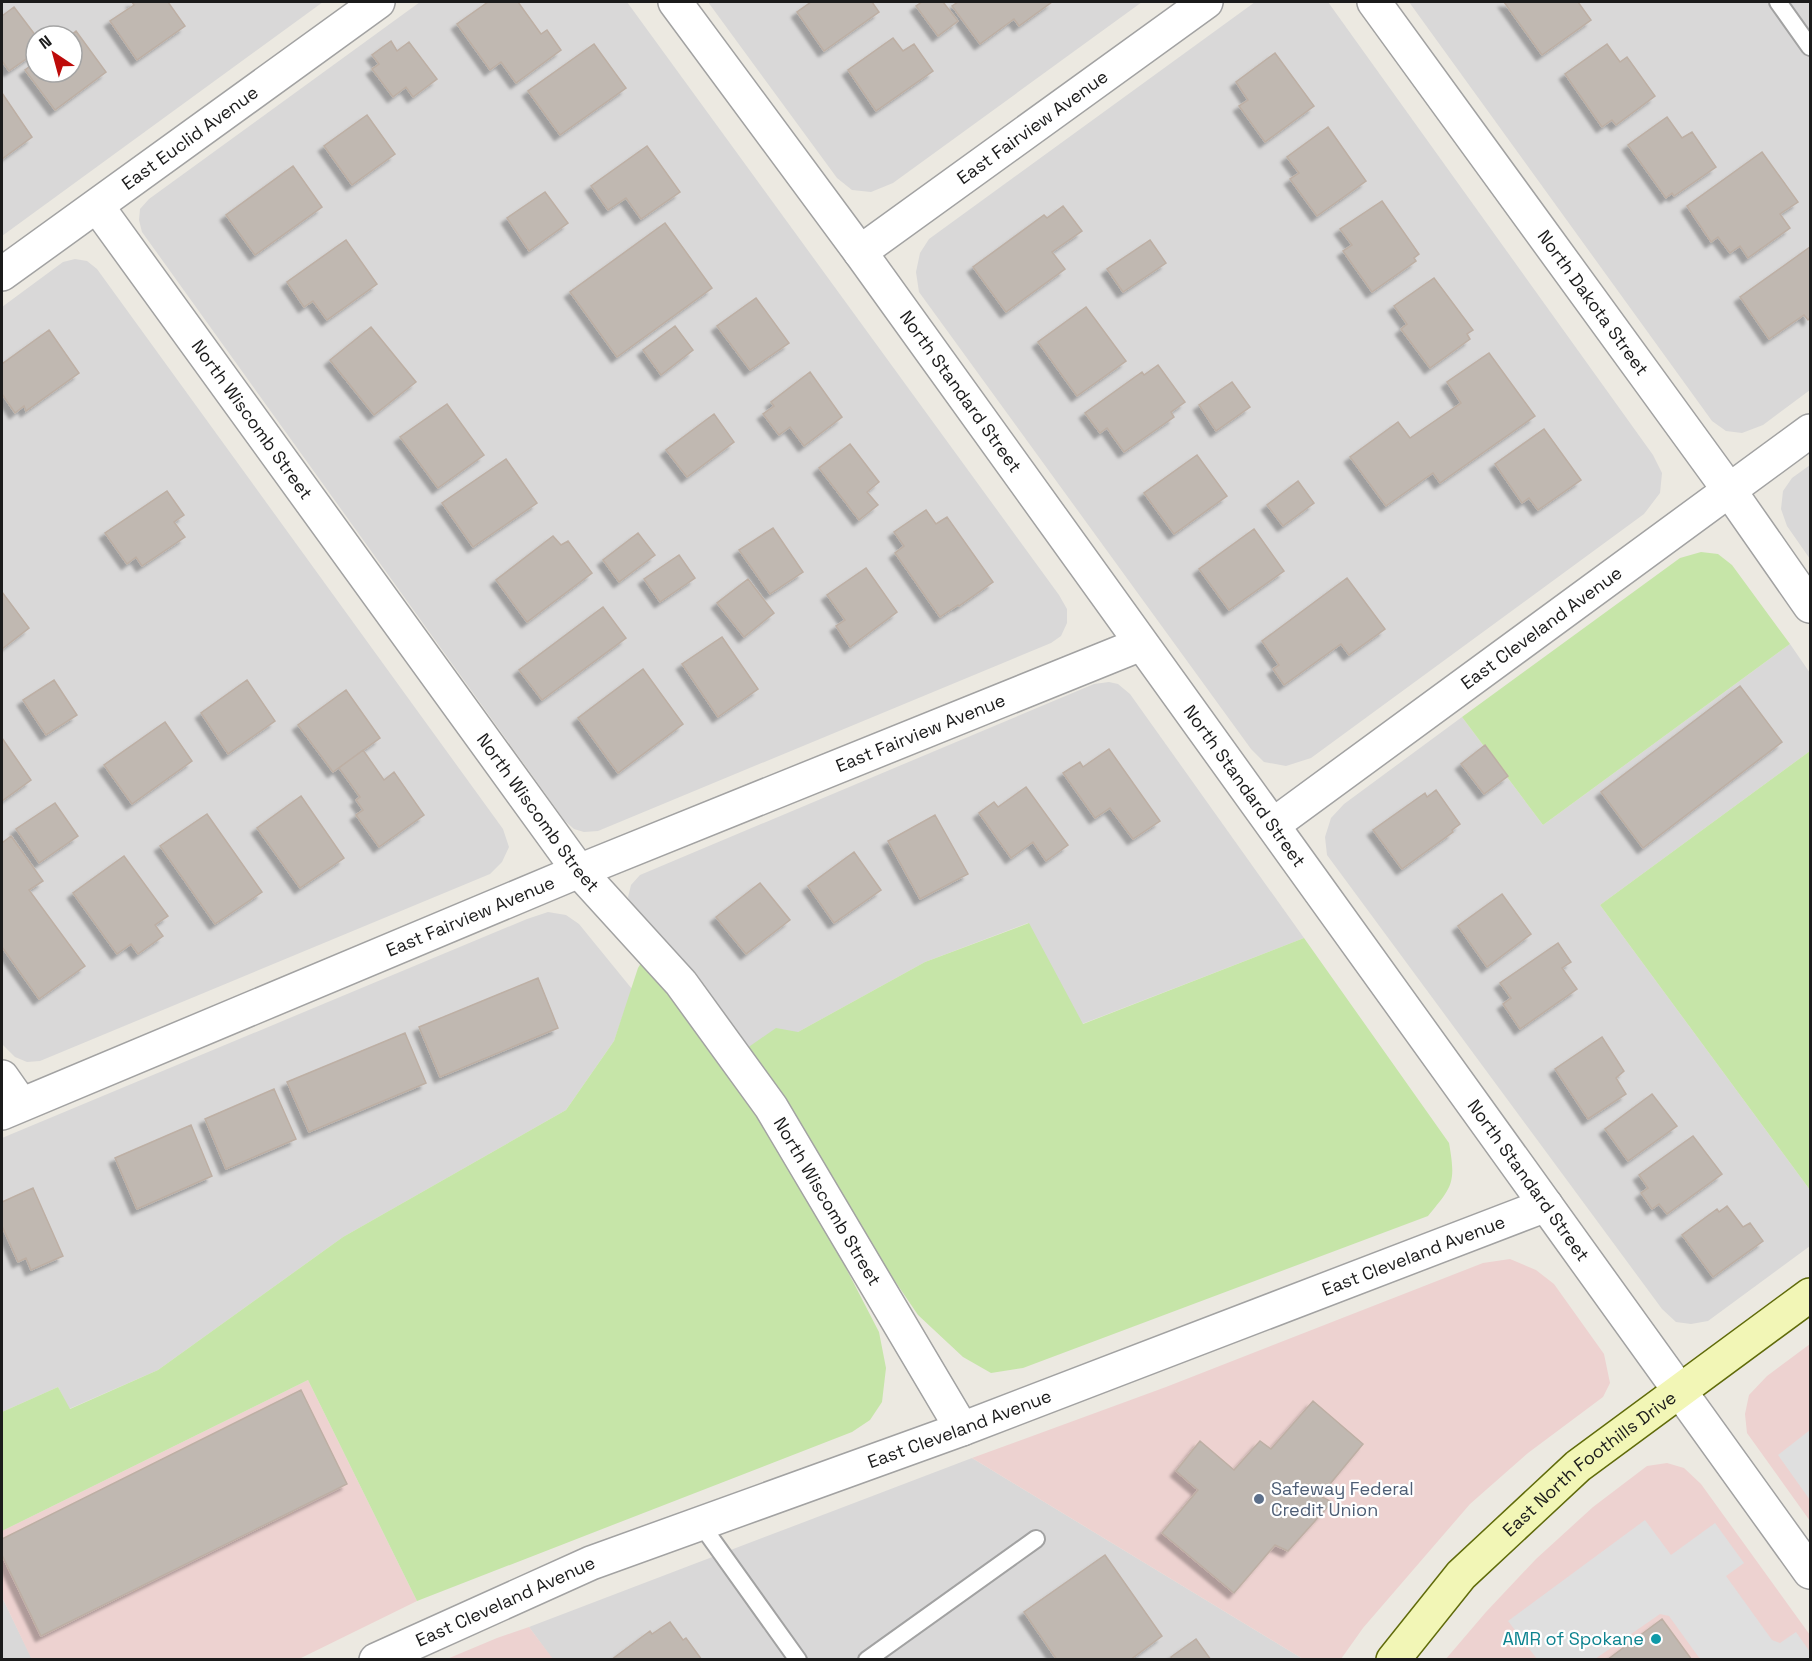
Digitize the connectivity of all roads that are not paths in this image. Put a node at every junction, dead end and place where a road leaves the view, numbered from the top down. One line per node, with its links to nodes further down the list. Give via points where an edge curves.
1 (378, 2): 7 (street, East Euclid Avenue)
2 (675, 2): 8 (street, North Standard Street)
3 (1206, 2): 8 (street, East Fairview Avenue)
4 (1374, 2): 11 (street, North Dakota Street)
5 (1778, 2): 6 (lane)
6 (1810, 46)
7 (97, 207): 9 (street, East Euclid Avenue); 15 (street, North Wiscomb Street)
8 (860, 252): 13 (street, North Standard Street)
9 (2, 274)
10 (1810, 431): 11 (street, East Cleveland Avenue)
11 (1729, 490): 12 (street, North Dakota Street); 14 (street, East Cleveland Avenue)
12 (1810, 606)
13 (1141, 644): 14 (street, North Standard Street); 15 (street, East Fairview Avenue)
14 (1273, 825): 18 (street, North Standard Street)
15 (579, 871): 17 (street, East Fairview Avenue); 21 (street, North Wiscomb Street, via 681,983 771,1107)
16 (2, 1077): 17 (street)
17 (11, 1109)
18 (1546, 1205): 20 (street, North Standard Street); 21 (street, East Cleveland Avenue)
19 (1810, 1295): 20 (main road, East North Foothills Drive)
20 (1679, 1391): 24 (street, North Standard Street); 28 (main road, East North Foothills Drive, via 1578,1466 1461,1575)
21 (962, 1429): 22 (street, East Cleveland Avenue)
22 (700, 1523): 25 (street, East Cleveland Avenue, via 591,1563); 26 (lane)
23 (1036, 1539): 27 (lane)
24 (1810, 1572)
25 (376, 1659)
26 (798, 1659)
27 (867, 1659)
28 (1393, 1659)

